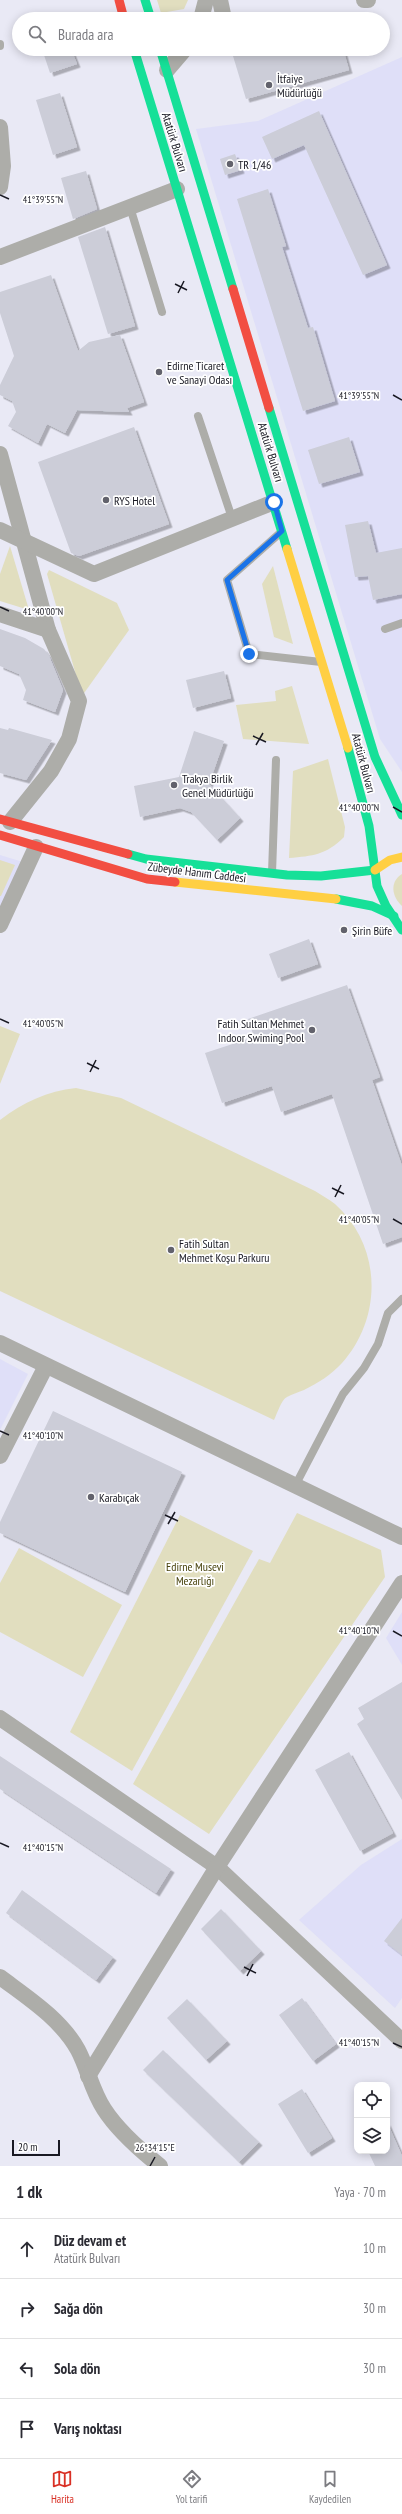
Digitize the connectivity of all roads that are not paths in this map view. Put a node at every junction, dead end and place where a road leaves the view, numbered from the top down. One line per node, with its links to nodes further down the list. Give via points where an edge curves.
1 (119, 0): 7 (main road)
2 (145, 0): 8 (main road)
3 (206, 0): 9 (street)
4 (220, 0): 10 (street)
5 (364, 0): 6 (street)
6 (368, 0)
7 (122, 12)
8 (149, 12)
9 (203, 12)
10 (223, 12)
11 (136, 56): 17 (main road, Atatürk Bulvarı)
12 (162, 56): 14 (main road, Atatürk Bulvarı)
13 (179, 56): 14 (street)
14 (167, 70): 34 (main road, Atatürk Bulvarı, via 375,757)
15 (0, 127): 16 (street, via 3,166)
16 (0, 187)
17 (177, 189): 18 (street); 23 (main road, Atatürk Bulvarı)
18 (130, 207): 19 (street); 20 (lane)
19 (0, 257)
20 (162, 312)
21 (198, 416): 24 (lane)
22 (0, 454): 27 (street)
23 (274, 502): 24 (street); 26 (main road, Atatürk Bulvarı)
24 (232, 518): 27 (street, via 94,574)
25 (0, 530): 27 (street)
26 (282, 531): 32 (main road, Atatürk Bulvarı); 32 (lane, via 227,580 249,654)
27 (24, 542): 31 (street)
28 (0, 614): 31 (street)
29 (402, 623): 30 (lane)
30 (385, 629)
31 (48, 630): 35 (street, via 79,701 69,739 50,771)
32 (322, 663): 39 (main road, Atatürk Bulvarı, via 367,818)
33 (276, 760): 40 (lane)
34 (402, 815)
35 (5, 820): 40 (main road, Zübeyde Hanım Caddesi, via 146,860)
36 (0, 836): 37 (main road, Zübeyde Hanım Caddesi)
37 (36, 847): 41 (main road, Zübeyde Hanım Caddesi, via 147,879 338,899 372,906); 42 (street)
38 (402, 857): 39 (main road, via 390,860)
39 (375, 870): 40 (main road, Zübeyde Hanım Caddesi, via 321,876); 41 (main road, Atatürk Bulvarı, via 381,896)
40 (272, 874)
41 (398, 918): 43 (main road, Atatürk Bulvarı)
42 (0, 925)
43 (402, 930)
44 (402, 1299): 48 (lane, via 388,1313 378,1344 364,1368 343,1394)
45 (0, 1343): 46 (street)
46 (46, 1366): 47 (street); 48 (street)
47 (0, 1456)
48 (295, 1486): 49 (street)
49 (402, 1537)
50 (402, 1583): 52 (street)
51 (0, 1718): 52 (street)
52 (217, 1867): 54 (street); 55 (street)
53 (0, 1977): 55 (street, via 36,2003 60,2026 78,2050)
54 (402, 2041)
55 (88, 2076): 56 (street, via 104,2110 138,2148)
56 (160, 2166)

